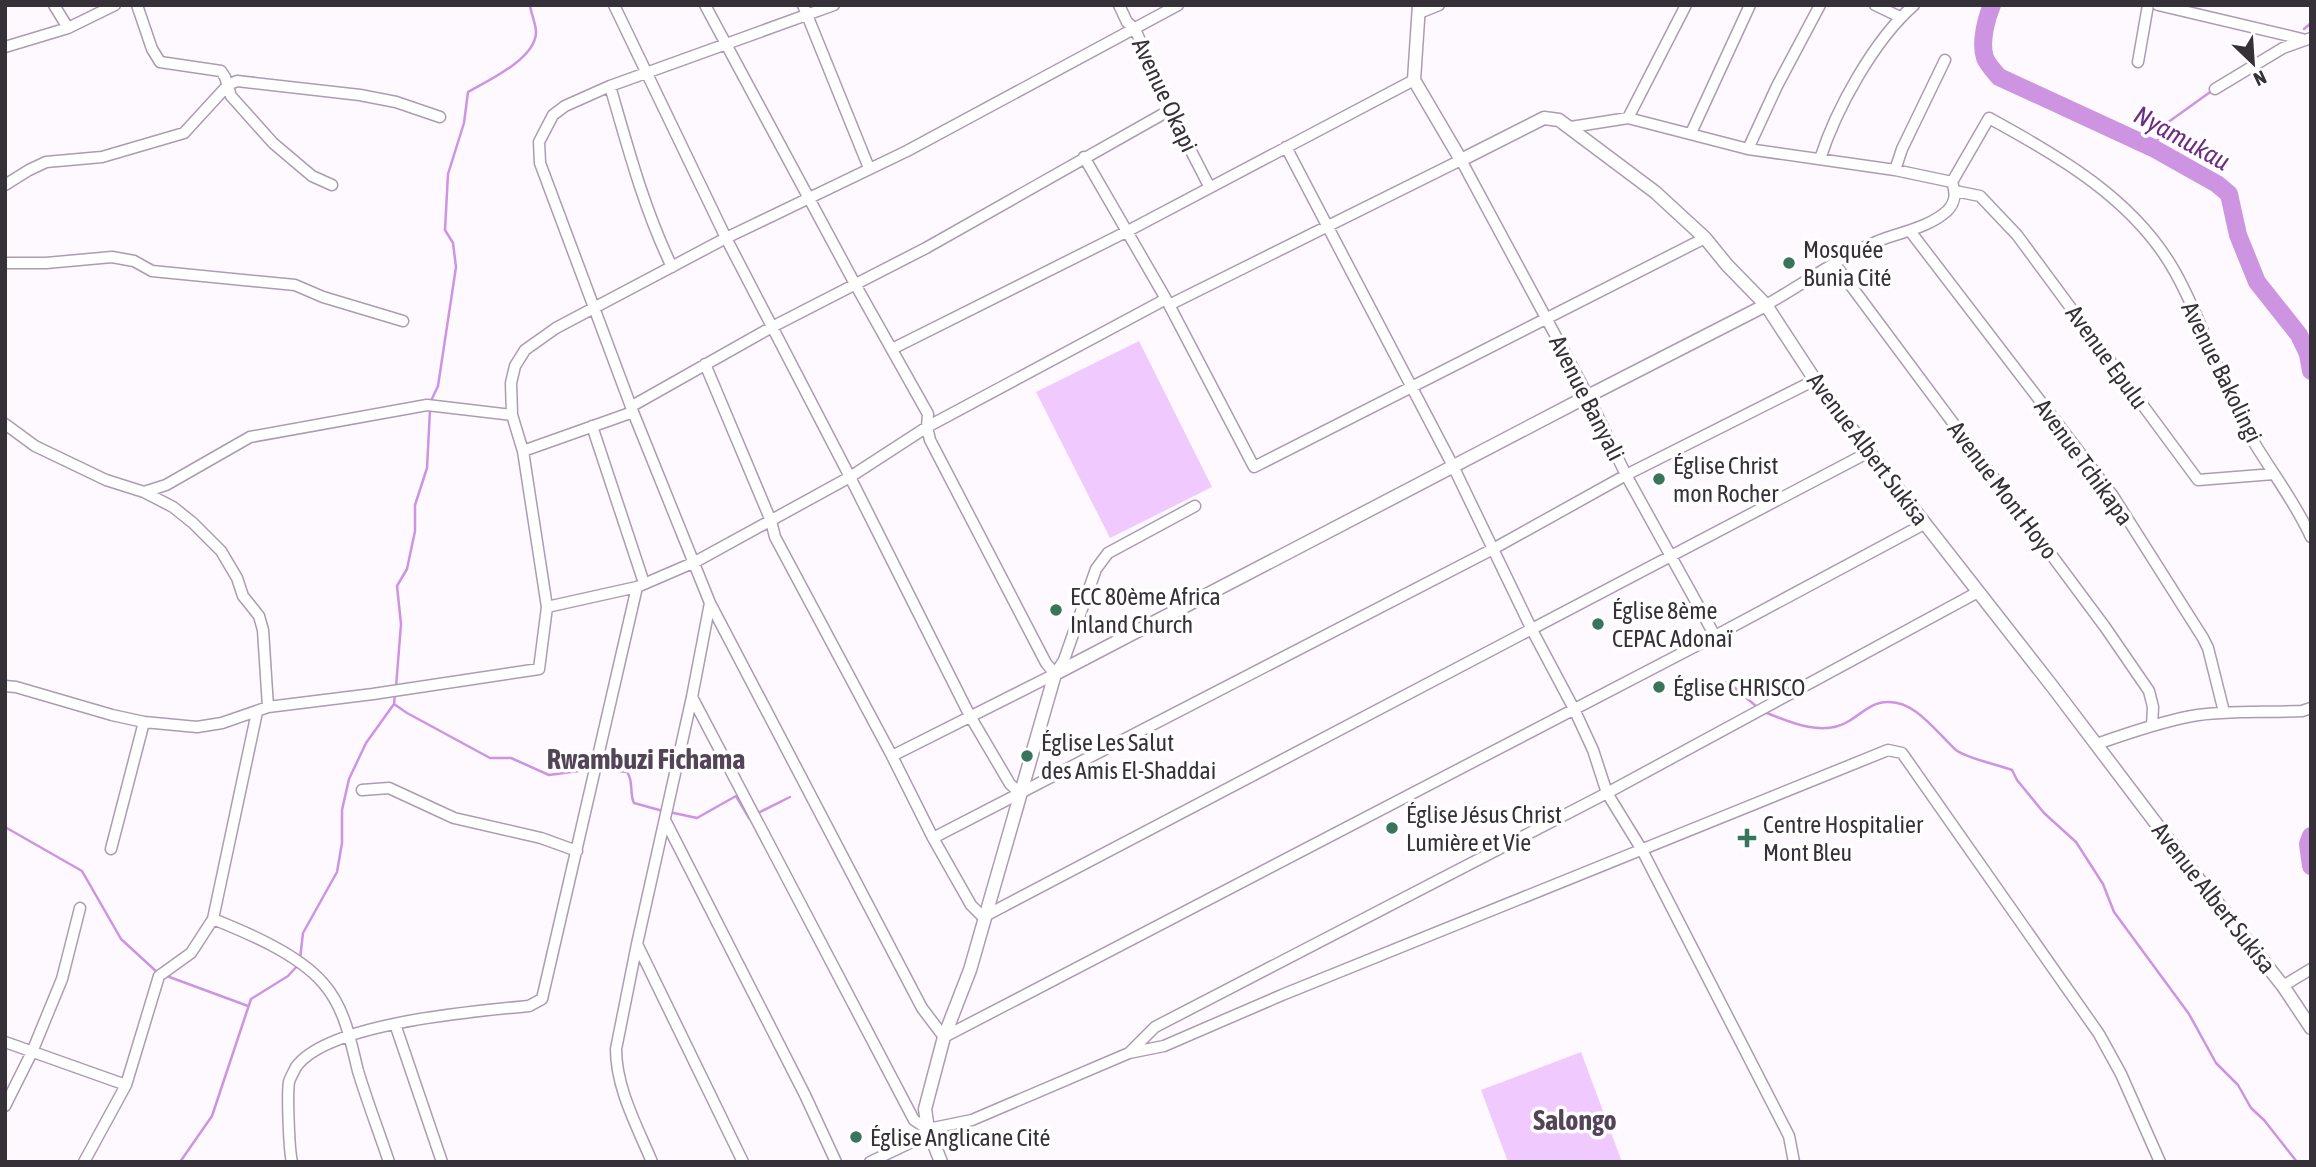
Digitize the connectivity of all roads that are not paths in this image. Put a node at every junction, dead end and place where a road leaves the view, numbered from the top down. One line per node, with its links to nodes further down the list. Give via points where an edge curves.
1 (54, 5): 20 (street)
2 (115, 5): 20 (street)
3 (137, 5): 29 (street, via 160,62 220,71)
4 (614, 5): 27 (street)
5 (705, 5): 23 (street)
6 (834, 5): 18 (street)
7 (1119, 5): 21 (street, Avenue Okapi)
8 (1178, 5): 21 (street)
9 (1439, 5): 17 (street)
10 (1686, 5): 34 (street)
11 (1750, 5): 36 (street)
12 (1820, 5): 38 (street)
13 (1875, 5): 19 (street)
14 (1914, 5): 19 (street)
15 (2148, 5): 26 (street)
16 (2158, 5): 22 (street)
17 (1419, 9): 28 (street)
18 (805, 10): 23 (street); 42 (street)
19 (1900, 17): 40 (street, via 1855,81 1829,130)
20 (68, 28): 24 (street)
21 (1135, 29): 32 (street, Avenue Okapi); 42 (street)
22 (2306, 38): 31 (street)
23 (725, 44): 27 (street); 48 (street)
24 (5, 47)
25 (1945, 60): 43 (street)
26 (2138, 62)
27 (647, 73): 30 (street); 52 (street)
28 (1414, 80): 37 (street); 41 (street)
29 (228, 85): 33 (street, via 237,81 360,95); 44 (street, via 184,133 102,157 46,162); 45 (street, via 231,96 273,143 312,176)
30 (610, 86): 56 (street, via 643,197); 60 (street, via 552,115 539,142 540,163)
31 (2215, 89)
32 (1170, 110): 39 (street); 46 (street, Avenue Okapi)
33 (440, 117)
34 (1628, 118): 35 (street); 36 (street, Avenue Epulu)
35 (1571, 127): 41 (street, Avenue Albert Sukisa, via 1544,118); 53 (street, Avenue Albert Sukisa, via 1655,192)
36 (1691, 133): 38 (street, Avenue Epulu)
37 (1286, 148): 46 (street); 49 (street)
38 (1748, 149): 40 (street, Avenue Epulu)
39 (1084, 157): 51 (street); 57 (street)
40 (1820, 159): 43 (street, Avenue Epulu)
41 (1461, 160): 49 (street); 61 (street, Avenue Banyali)
42 (869, 167): 48 (street)
43 (1895, 170): 47 (street, Avenue Epulu)
44 (5, 185)
45 (332, 185)
46 (1209, 186): 51 (street)
47 (1954, 186): 50 (street, via 1954,202 1946,211); 77 (street, Avenue Epulu, via 1980,196 2017,235 2198,480); 77 (street, Avenue Bakolingi, via 1989,118 2079,170 2128,212 2175,272 2241,419)
48 (808, 198): 52 (street); 57 (street)
49 (1327, 227): 58 (street); 67 (street)
50 (1910, 231): 55 (street); 100 (street, Avenue Tchikapa, via 2113,496 2203,638)
51 (1126, 232): 58 (street); 64 (street)
52 (726, 238): 56 (street); 63 (street)
53 (1705, 238): 59 (street, Avenue Albert Sukisa); 61 (street)
54 (5, 263): 62 (street, via 112,257 152,271 295,285)
55 (1834, 263): 59 (street); 103 (street, Avenue Mont Hoyo, via 2113,638 2149,691)
56 (673, 267): 60 (street)
57 (855, 284): 63 (street); 64 (street)
58 (1167, 302): 67 (street, via 1254,467); 73 (street)
59 (1766, 305): 66 (street, Avenue Albert Sukisa); 68 (street)
60 (594, 308): 69 (street); 70 (street, via 525,350 511,383)
61 (1545, 318): 67 (street); 68 (street, Avenue Banyali)
62 (403, 321)
63 (772, 327): 65 (street); 79 (street)
64 (892, 349): 73 (street, via 928,414)
65 (705, 364): 69 (street); 82 (street)
66 (1815, 380): 75 (street, Avenue Albert Sukisa); 78 (street)
67 (1412, 386): 76 (street)
68 (1588, 396): 76 (street); 78 (street, Avenue Banyali)
69 (633, 409): 72 (street); 87 (street)
70 (512, 415): 74 (street); 80 (street, via 431,405 250,437 166,485)
71 (5, 424): 80 (street, via 35,446 106,480)
72 (592, 426): 74 (street); 88 (street)
73 (927, 427): 79 (street); 94 (street)
74 (523, 452): 91 (street)
75 (1869, 452): 83 (street, Avenue Albert Sukisa); 86 (street)
76 (1453, 466): 85 (street); 94 (street)
77 (2274, 474): 84 (street, Avenue Bakolingi)
78 (1626, 475): 85 (street); 86 (street, Avenue Banyali)
79 (850, 477): 82 (street); 101 (street)
80 (144, 492): 99 (street, via 173,507 221,551 243,596 259,616)
81 (1195, 506): 94 (street, via 1108,553 1096,569)
82 (771, 521): 87 (street); 105 (street, via 775,537)
83 (1924, 524): 89 (street, Avenue Albert Sukisa); 93 (street)
84 (2311, 537)
85 (1493, 549): 92 (street); 108 (street)
86 (1670, 554): 92 (street); 93 (street, Avenue Banyali)
87 (695, 562): 88 (street); 90 (street)
88 (641, 585): 91 (street); 113 (street)
89 (1978, 592): 104 (street, Avenue Albert Sukisa); 107 (street)
90 (710, 603): 96 (street); 123 (street, via 922,1008)
91 (547, 607): 99 (street, via 539,669)
92 (1532, 630): 98 (street); 115 (street)
93 (1715, 636): 98 (street)
94 (1055, 674): 101 (street); 108 (street)
95 (5, 686): 102 (street)
96 (692, 697): 109 (street); 129 (street, via 914,1121)
97 (2311, 708): 100 (street)
98 (1574, 709): 107 (street); 123 (street)
99 (263, 710): 102 (street, via 197,727); 116 (street)
100 (2224, 712): 103 (street)
101 (970, 716): 105 (street); 108 (street, via 1010,784)
102 (144, 722): 111 (street)
103 (2152, 726): 104 (street)
104 (2097, 744): 119 (street, Avenue Albert Sukisa)
105 (892, 756): 110 (street)
106 (362, 790): 113 (street, via 388,788 454,818)
107 (1607, 793): 112 (street); 126 (street, via 1155,1027)
108 (1021, 794): 110 (street); 115 (street)
109 (667, 816): 117 (street); 136 (street)
110 (933, 838): 115 (street, via 971,905)
111 (111, 849)
112 (1642, 850): 126 (street, via 1164,1046); 139 (street, via 1789,1136); 140 (street, via 1888,750 1902,753 2099,1034)
113 (577, 851): 120 (street, via 542,999 529,1006)
114 (79, 908): 125 (street, via 62,979)
115 (984, 917): 123 (street)
116 (213, 919): 122 (street, via 265,941 321,981); 127 (street, via 191,953 159,976)
117 (637, 944): 134 (street, via 619,1028 616,1067); 135 (street)
118 (2311, 969): 119 (street)
119 (2283, 986): 121 (street, Avenue Albert Sukisa)
120 (395, 1024): 122 (street); 133 (street)
121 (2311, 1028)
122 (351, 1035): 131 (street, via 308,1054 289,1082); 132 (street)
123 (944, 1037): 129 (street, via 925,1109)
124 (5, 1042): 125 (street)
125 (32, 1052): 127 (street); 128 (street)
126 (1129, 1053): 129 (street, via 972,1120)
127 (126, 1085): 130 (street)
128 (5, 1106)
129 (928, 1129): 137 (street, via 916,1140); 138 (street)
130 (84, 1162)
131 (292, 1162)
132 (389, 1162)
133 (442, 1162)
134 (652, 1162)
135 (743, 1162)
136 (836, 1162)
137 (870, 1162)
138 (941, 1162)
139 (1794, 1162)
140 (2160, 1162)

